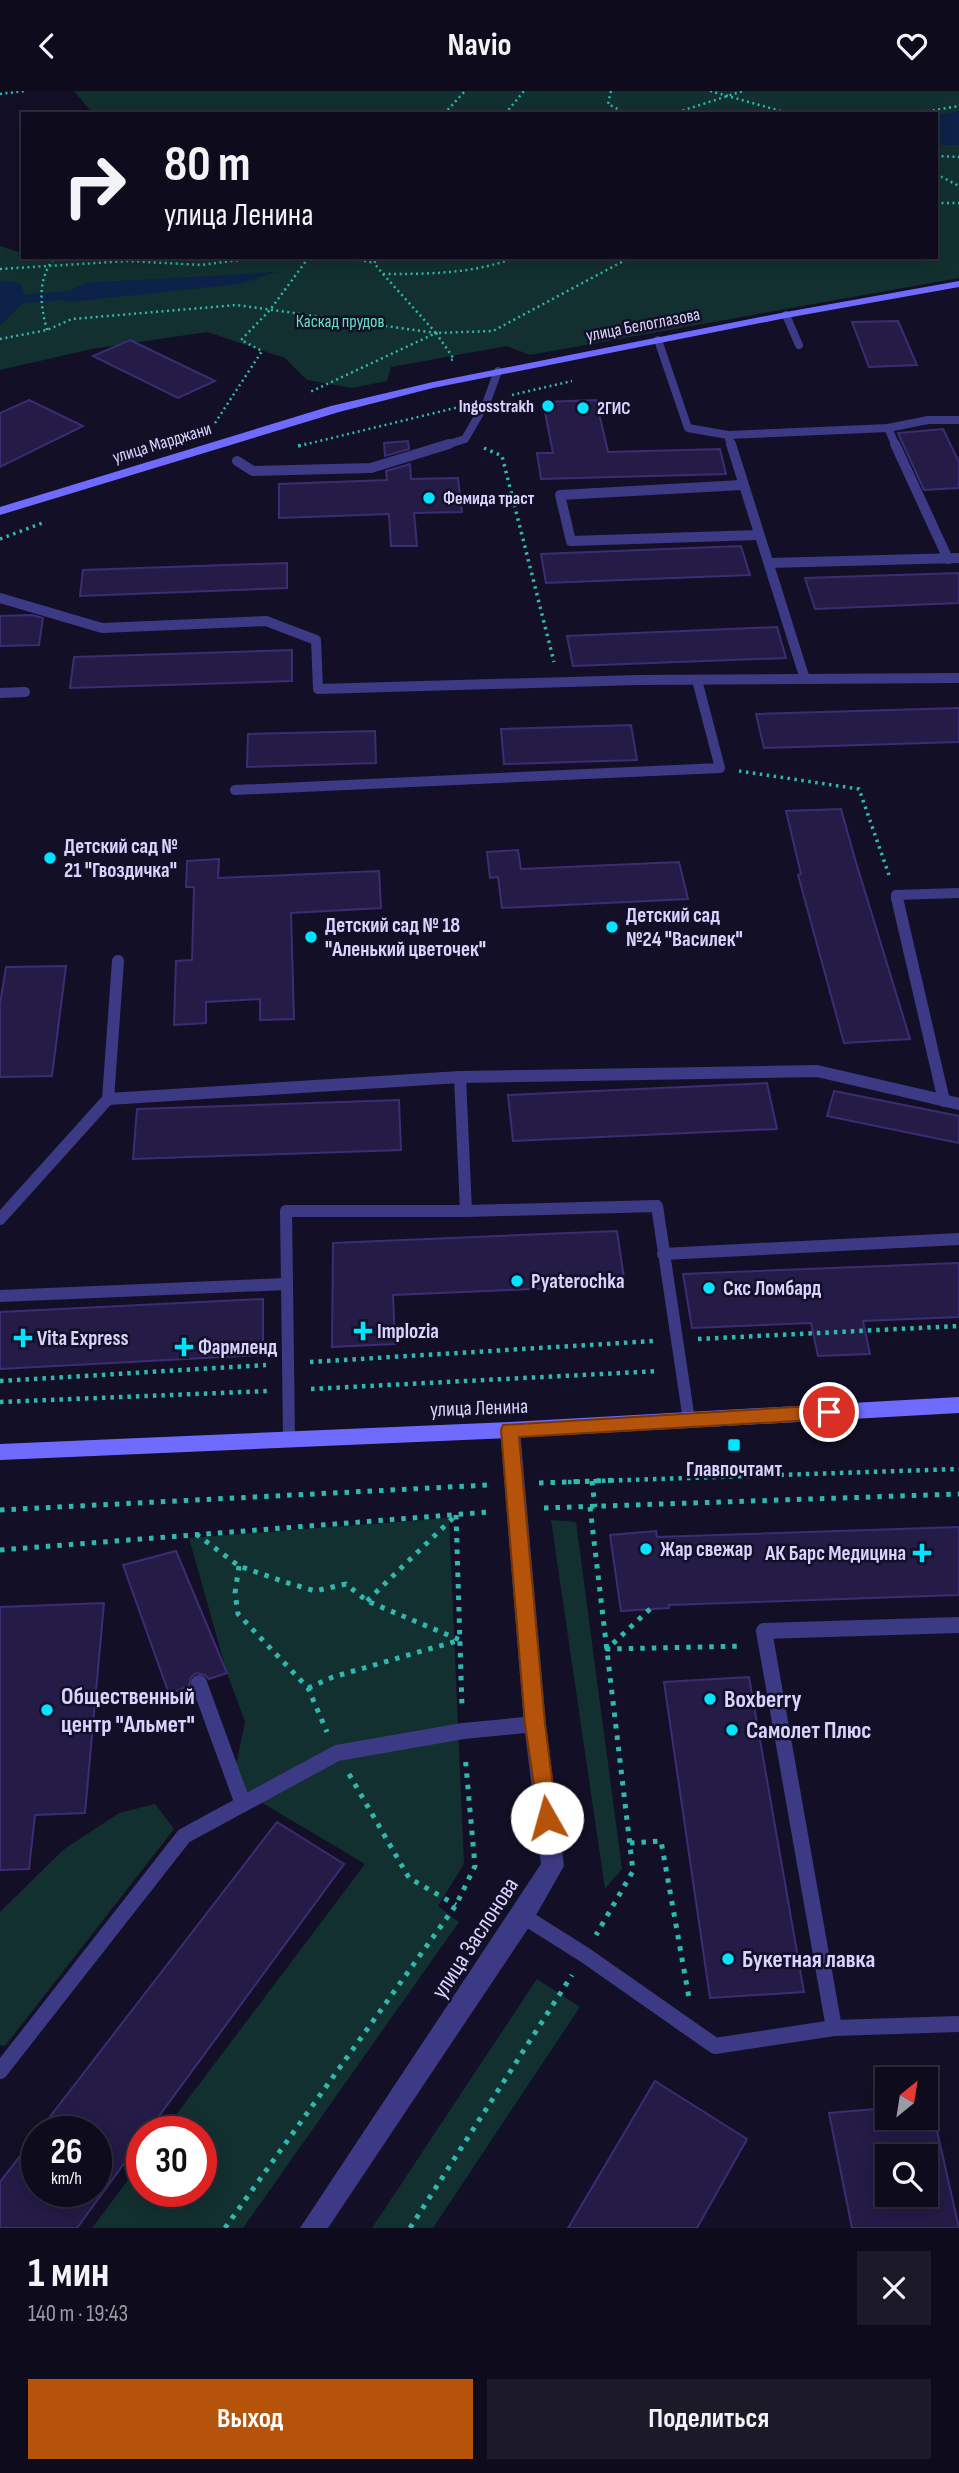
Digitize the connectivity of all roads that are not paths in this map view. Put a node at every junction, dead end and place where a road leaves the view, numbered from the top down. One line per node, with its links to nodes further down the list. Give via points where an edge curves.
1 (959, 284): 2 (street, улица Белоглазова)
2 (786, 315): 3 (street, улица Белоглазова); 4 (lane)
3 (658, 340): 5 (street, улица Белоглазова); 9 (lane, via 688,428)
4 (799, 345)
5 (498, 371): 6 (street, улица Белоглазова); 10 (lane, via 465,439 371,468 253,471)
6 (335, 409): 12 (street, улица Марджани)
7 (959, 419): 8 (lane)
8 (888, 428): 9 (lane); 15 (lane)
9 (728, 435): 11 (lane)
10 (237, 461)
11 (742, 485): 13 (lane); 13 (lane, via 560,495 571,541)
12 (0, 511)
13 (759, 535): 16 (lane)
14 (959, 558): 15 (lane)
15 (948, 559): 16 (lane)
16 (769, 563): 18 (lane)
17 (0, 599): 20 (lane, via 102,628 266,621 316,640 317,689)
18 (804, 676): 19 (lane); 20 (lane)
19 (959, 678)
20 (698, 680): 23 (lane, via 720,768)
21 (25, 692): 22 (lane)
22 (0, 693)
23 (235, 790)
24 (959, 893): 28 (lane, via 896,895)
25 (118, 961): 27 (lane)
26 (460, 1077): 27 (lane); 28 (lane, via 817,1071); 30 (lane)
27 (108, 1099): 31 (lane)
28 (944, 1101): 29 (lane)
29 (959, 1104)
30 (466, 1212): 33 (lane, via 656,1206); 34 (lane, via 286,1211)
31 (0, 1219)
32 (959, 1239): 33 (lane)
33 (663, 1254): 37 (lane)
34 (287, 1284): 35 (lane); 39 (lane)
35 (0, 1296)
36 (959, 1405): 37 (street, улица Ленина)
37 (689, 1420): 38 (street, улица Ленина)
38 (510, 1430): 39 (street, улица Ленина); 43 (street, улица Заслонова)
39 (289, 1438): 40 (street, улица Ленина)
40 (0, 1452)
41 (959, 1625): 47 (lane, via 764,1631)
42 (199, 1683): 44 (lane)
43 (535, 1724): 44 (lane, via 463,1731 337,1753); 45 (street, улица Заслонова, via 553,1866)
44 (243, 1804): 48 (lane, via 184,1836)
45 (523, 1916): 47 (lane, via 715,2046); 49 (street, улица Заслонова)
46 (959, 2024): 47 (lane)
47 (834, 2028)
48 (0, 2071)
49 (313, 2228)

